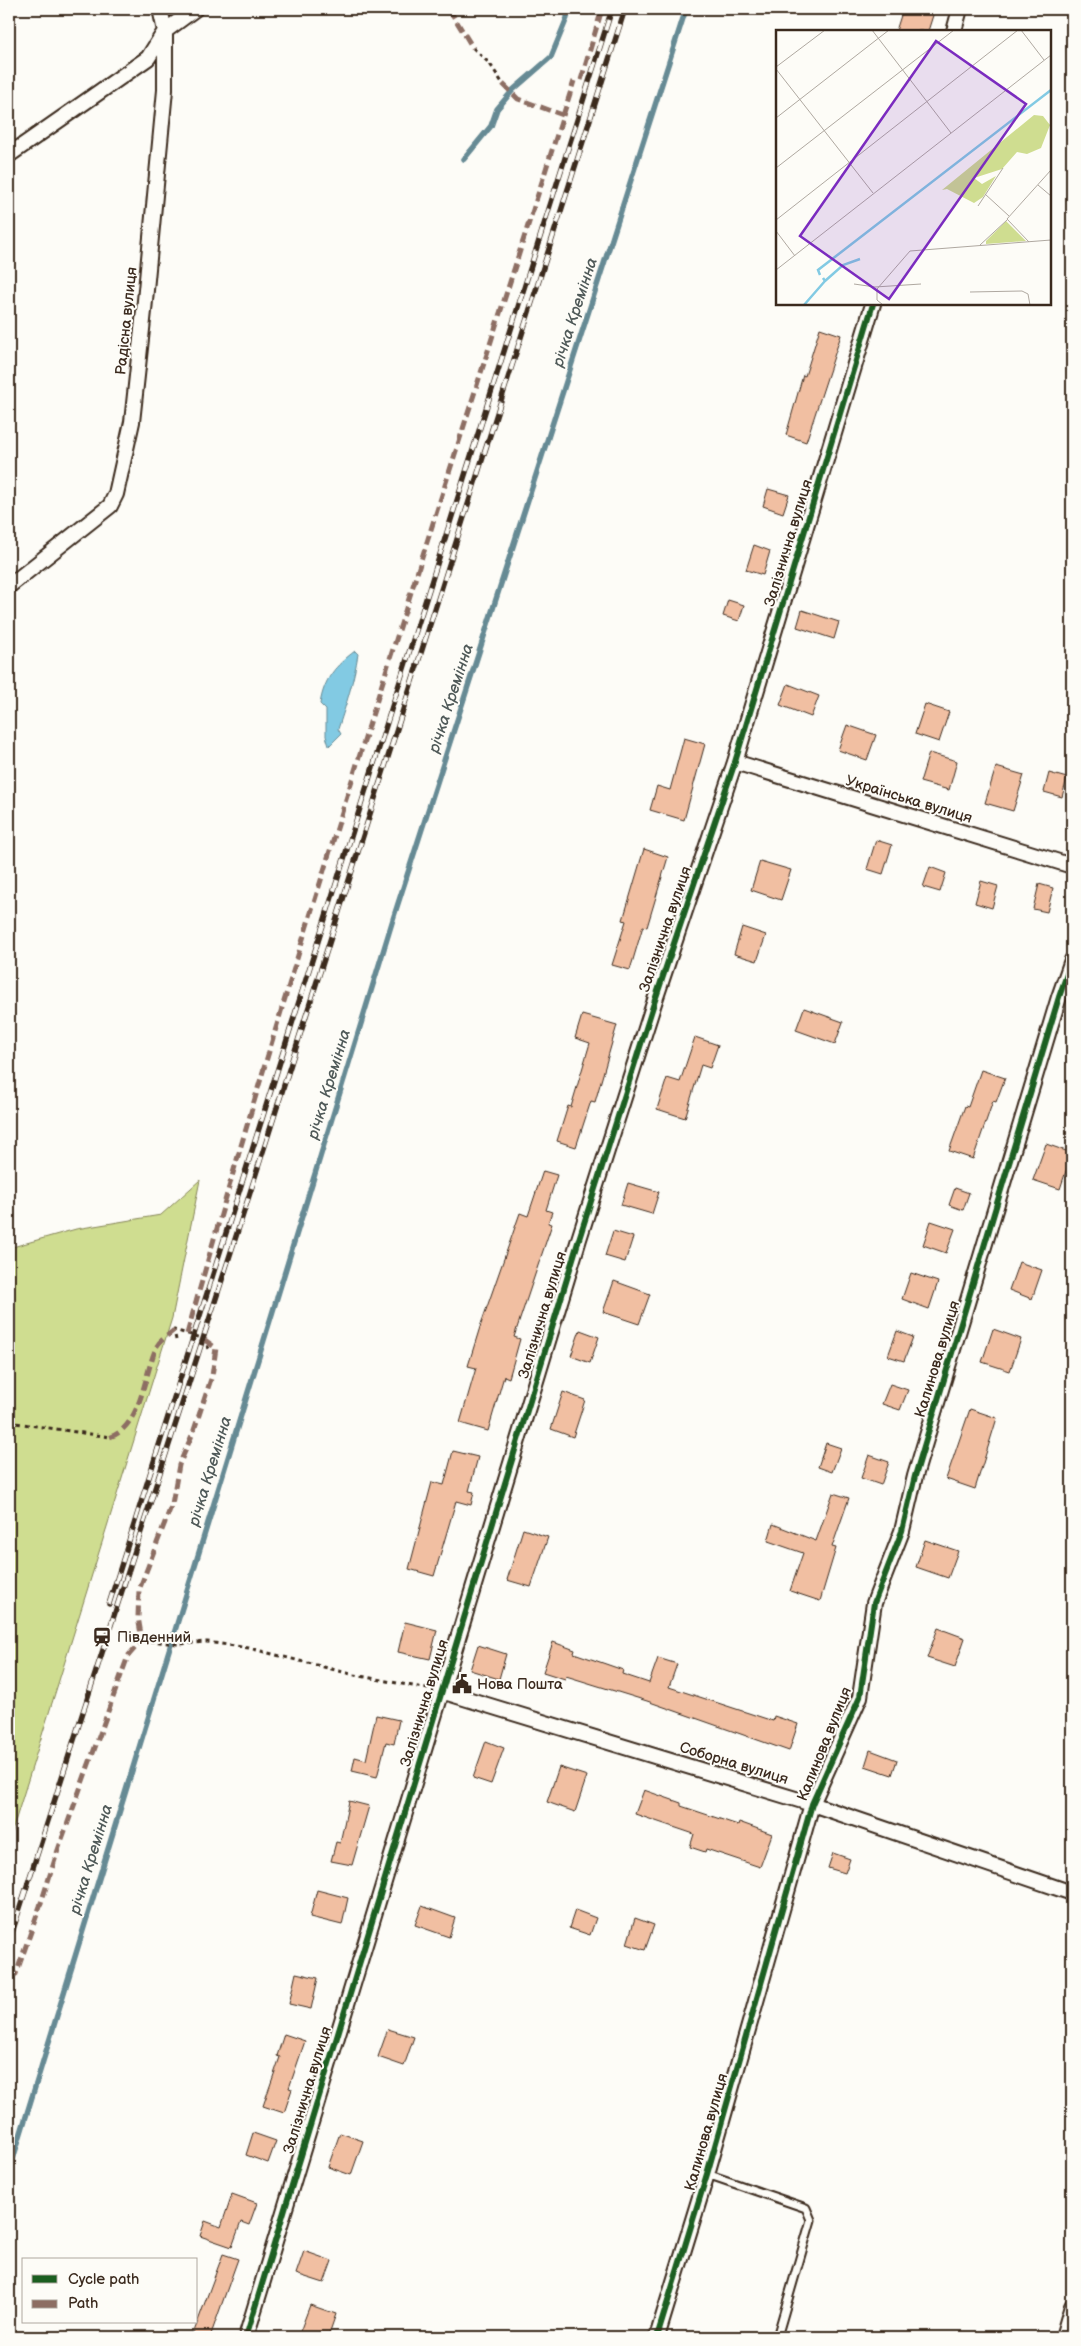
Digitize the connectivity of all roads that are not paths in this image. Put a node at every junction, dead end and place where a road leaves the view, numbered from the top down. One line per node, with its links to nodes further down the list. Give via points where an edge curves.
1 (160, 9): 5 (street, Радісна вулиця)
2 (195, 9): 5 (street)
3 (960, 9): 4 (street)
4 (954, 30)
5 (165, 31): 6 (street, via 148,58); 8 (street, Радісна вулиця, via 165,90 144,311 132,422 116,494 110,506)
6 (9, 155)
7 (873, 305): 9 (street, Залізнична вулиця)
8 (9, 586)
9 (735, 762): 10 (street, Українська вулиця); 12 (street, Залізнична вулиця, via 578,1238)
10 (1072, 866)
11 (1072, 960): 13 (street, Калинова вулиця, via 918,1467 902,1531 874,1603 860,1697)
12 (441, 1691): 13 (street, Соборна вулиця); 17 (street, Залізнична вулиця)
13 (812, 1804): 14 (street, Соборна вулиця); 15 (street, Калинова вулиця)
14 (1072, 1892)
15 (707, 2174): 18 (street, Калинова вулиця); 19 (lane, via 806,2208 811,2220)
16 (1072, 2306): 20 (street)
17 (246, 2337)
18 (657, 2337)
19 (777, 2337)
20 (1063, 2337)

